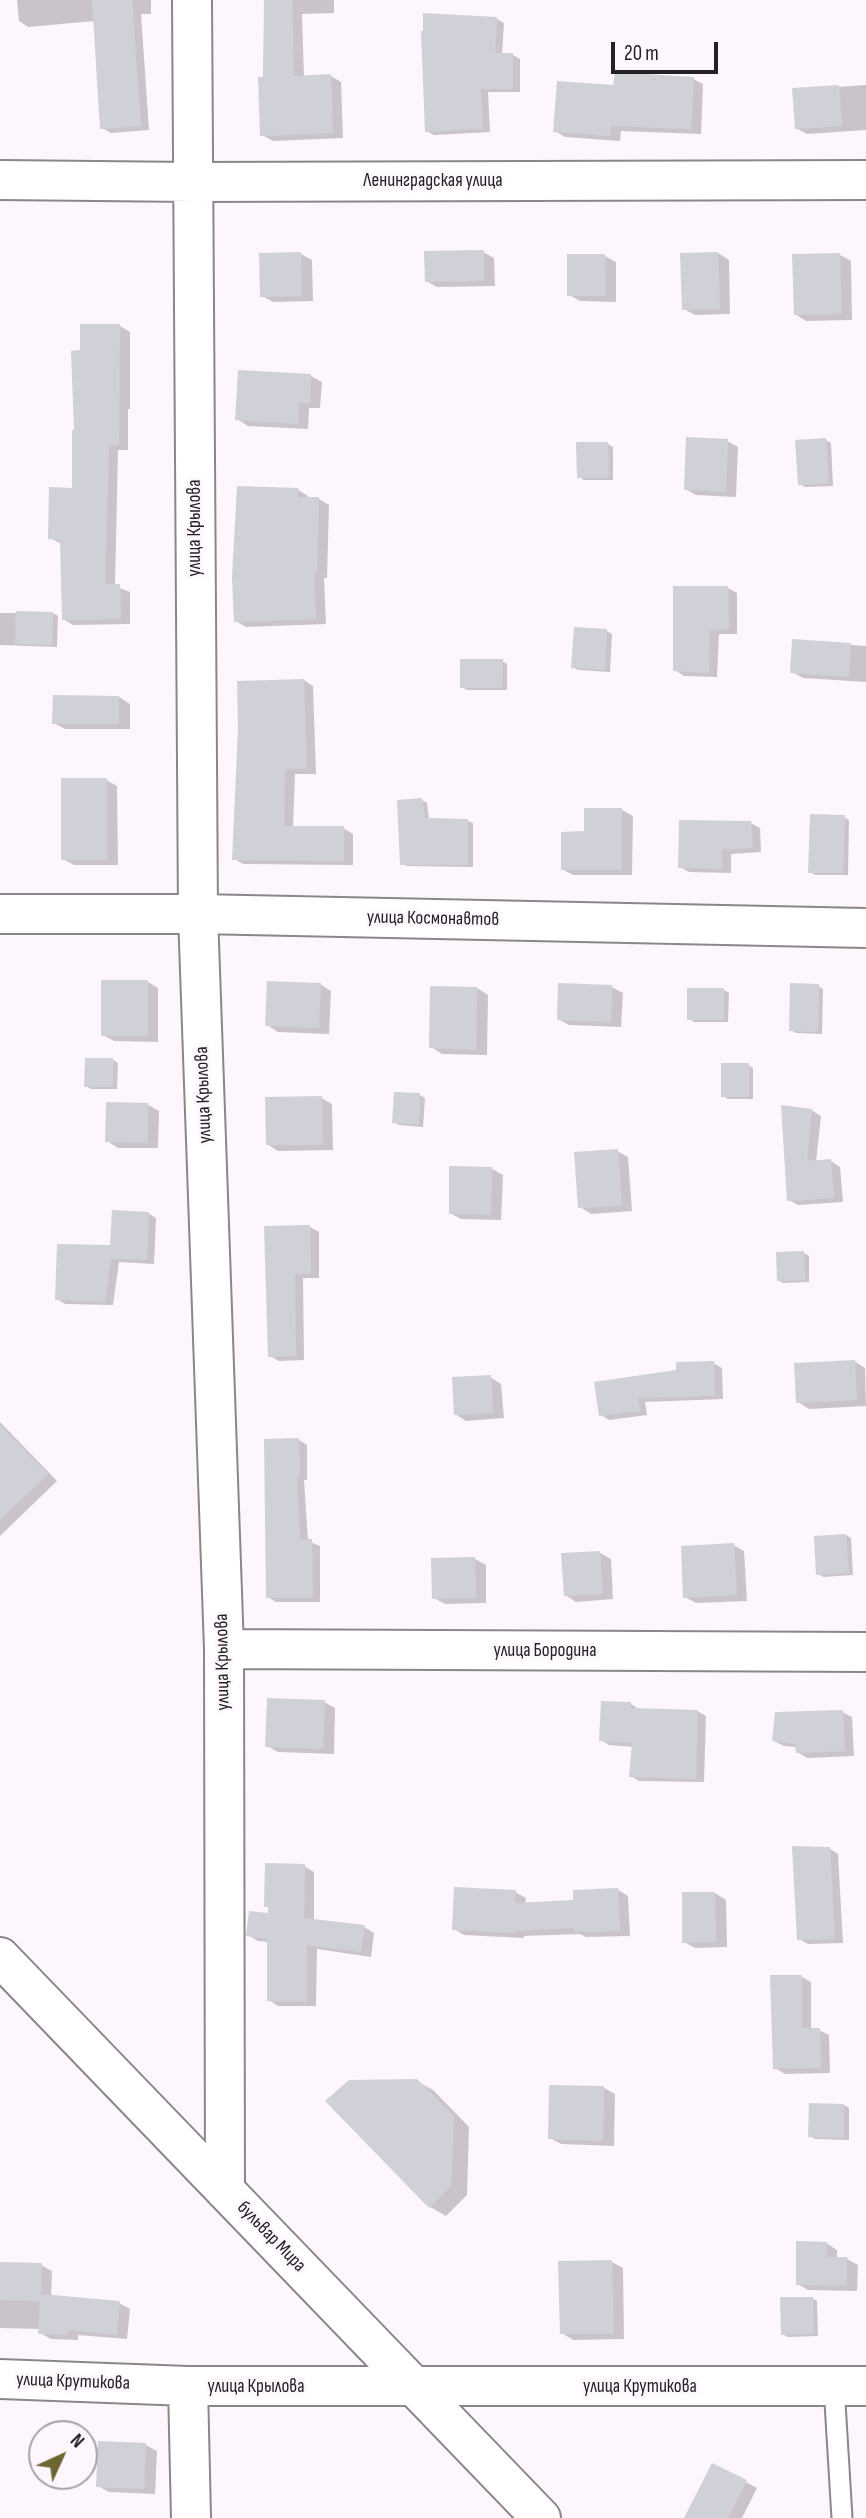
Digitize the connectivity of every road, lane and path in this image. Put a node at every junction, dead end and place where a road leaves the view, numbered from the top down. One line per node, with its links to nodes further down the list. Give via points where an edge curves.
1 (192, 0): 4 (street, улица Крылова)
2 (0, 180): 4 (street, Ленинградская улица)
3 (866, 180): 4 (street, Ленинградская улица)
4 (192, 182): 6 (street, улица Крылова)
5 (0, 914): 6 (street, улица Космонавтов)
6 (198, 914): 7 (street, улица Космонавтов); 8 (street, улица Крылова)
7 (866, 928)
8 (224, 1649): 9 (street, улица Бородина); 11 (street, улица Крылова)
9 (866, 1652)
10 (0, 1957): 11 (street, бульвар Мира)
11 (225, 2190): 15 (street, бульвар Мира)
12 (0, 2379): 13 (street, улица Крутикова)
13 (188, 2386): 15 (street, улица Крылова); 16 (street, улица Крылова)
14 (850, 2386): 15 (street, улица Крутикова); 18 (lane)
15 (414, 2388): 17 (street, бульвар Мира)
16 (191, 2518)
17 (541, 2518)
18 (842, 2518)

